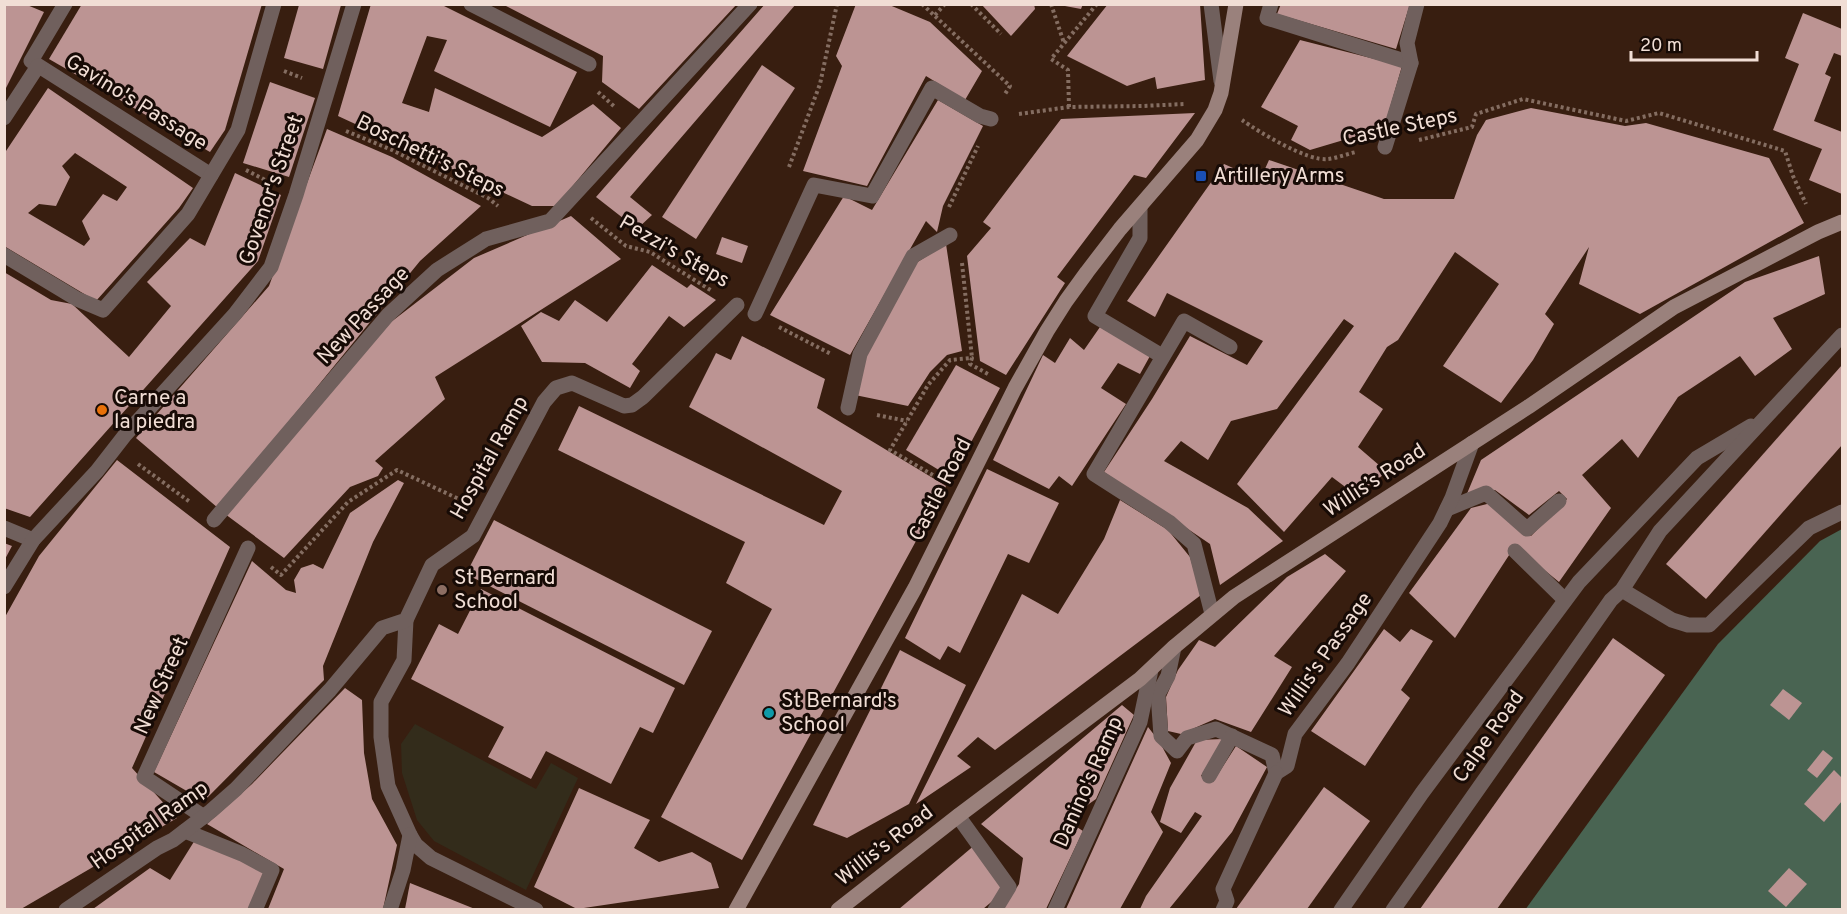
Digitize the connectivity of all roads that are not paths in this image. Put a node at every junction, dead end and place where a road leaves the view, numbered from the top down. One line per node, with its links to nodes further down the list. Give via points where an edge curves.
1 (64, 4): 12 (street, Gavino's Passage, via 31,61)
2 (274, 4): 17 (street, Gavino's Passage, via 238,129)
3 (354, 4): 35 (street, Govenor's Street, via 271,267)
4 (471, 4): 11 (street)
5 (750, 4): 33 (street, New Passage, via 550,221 486,239 437,270 388,315)
6 (1211, 4): 13 (street)
7 (1236, 4): 13 (street, Castle Road)
8 (1271, 4): 10 (street, via 1267,18)
9 (1417, 4): 10 (street, via 1407,43)
10 (1411, 63): 16 (street)
11 (589, 64)
12 (38, 66): 14 (street, Gavino's Passage); 17 (street, Gavino's Passage)
13 (1221, 84): 18 (street, Castle Road, via 1216,106 1197,140)
14 (4, 118)
15 (991, 119): 23 (street, via 932,88 872,196 814,185)
16 (1385, 147)
17 (211, 175): 21 (street, Gavino's Passage, via 188,214 103,310 76,299)
18 (1140, 206): 26 (street, via 1140,238 1095,316); 56 (street, Castle Road, via 1059,311 915,588)
19 (1842, 222): 29 (street, Willis’s Road, via 1674,307)
20 (950, 235): 27 (street, via 913,256 860,354)
21 (4, 255)
22 (737, 305): 42 (street, Hospital Ramp, via 632,405 624,406 572,383 556,388 538,411 472,536 432,565)
23 (755, 314)
24 (1842, 335): 28 (street, Calpe Road)
25 (1230, 347): 26 (street, via 1184,321)
26 (1162, 356): 41 (street, via 1094,474 1169,522 1194,544)
27 (848, 408)
28 (1765, 418): 39 (street, Calpe Road, via 1660,531); 40 (street, via 1696,458)
29 (1472, 443): 31 (street, Willis's Passage); 41 (street, Willis’s Road)
30 (1559, 501): 31 (street, via 1527,529 1486,493)
31 (1447, 509): 46 (street, Willis's Passage, via 1348,663 1296,734 1287,766)
32 (1842, 512): 39 (street, via 1809,528 1709,625 1672,620)
33 (214, 520)
34 (4, 528): 35 (street)
35 (33, 540): 38 (street, Govenor's Street)
36 (248, 548): 49 (street, New Street, via 144,777)
37 (1515, 551): 40 (street)
38 (4, 587)
39 (1622, 590): 62 (street, Calpe Road, via 1611,600)
40 (1565, 600): 61 (street)
41 (1212, 614): 43 (street, Willis’s Road)
42 (406, 620): 49 (street, Hospital Ramp, via 382,628 282,742); 51 (street, via 404,660 381,702 381,726 388,786)
43 (1174, 647): 44 (street, Willis’s Road); 45 (street, via 1168,676 1158,694 1161,736 1177,751 1187,738 1216,729)
44 (1151, 669): 48 (street, Willis’s Road); 59 (street, Danino's Ramp, via 1140,722)
45 (1232, 736): 46 (street, via 1272,755); 47 (street)
46 (1276, 773): 60 (street, Willis's Passage, via 1223,889 1227,901)
47 (1209, 776)
48 (958, 816): 57 (street, Willis’s Road); 58 (street, Willis’s Road, via 1009,887)
49 (204, 817): 50 (street, Hospital Ramp)
50 (185, 831): 52 (street, Hospital Ramp); 53 (street, via 272,870)
51 (410, 835): 54 (street, via 404,870); 55 (street, via 430,858)
52 (66, 909)
53 (255, 909)
54 (390, 909)
55 (536, 909)
56 (736, 909)
57 (838, 909)
58 (995, 909)
59 (1055, 909)
60 (1222, 909)
61 (1341, 909)
62 (1393, 909)

